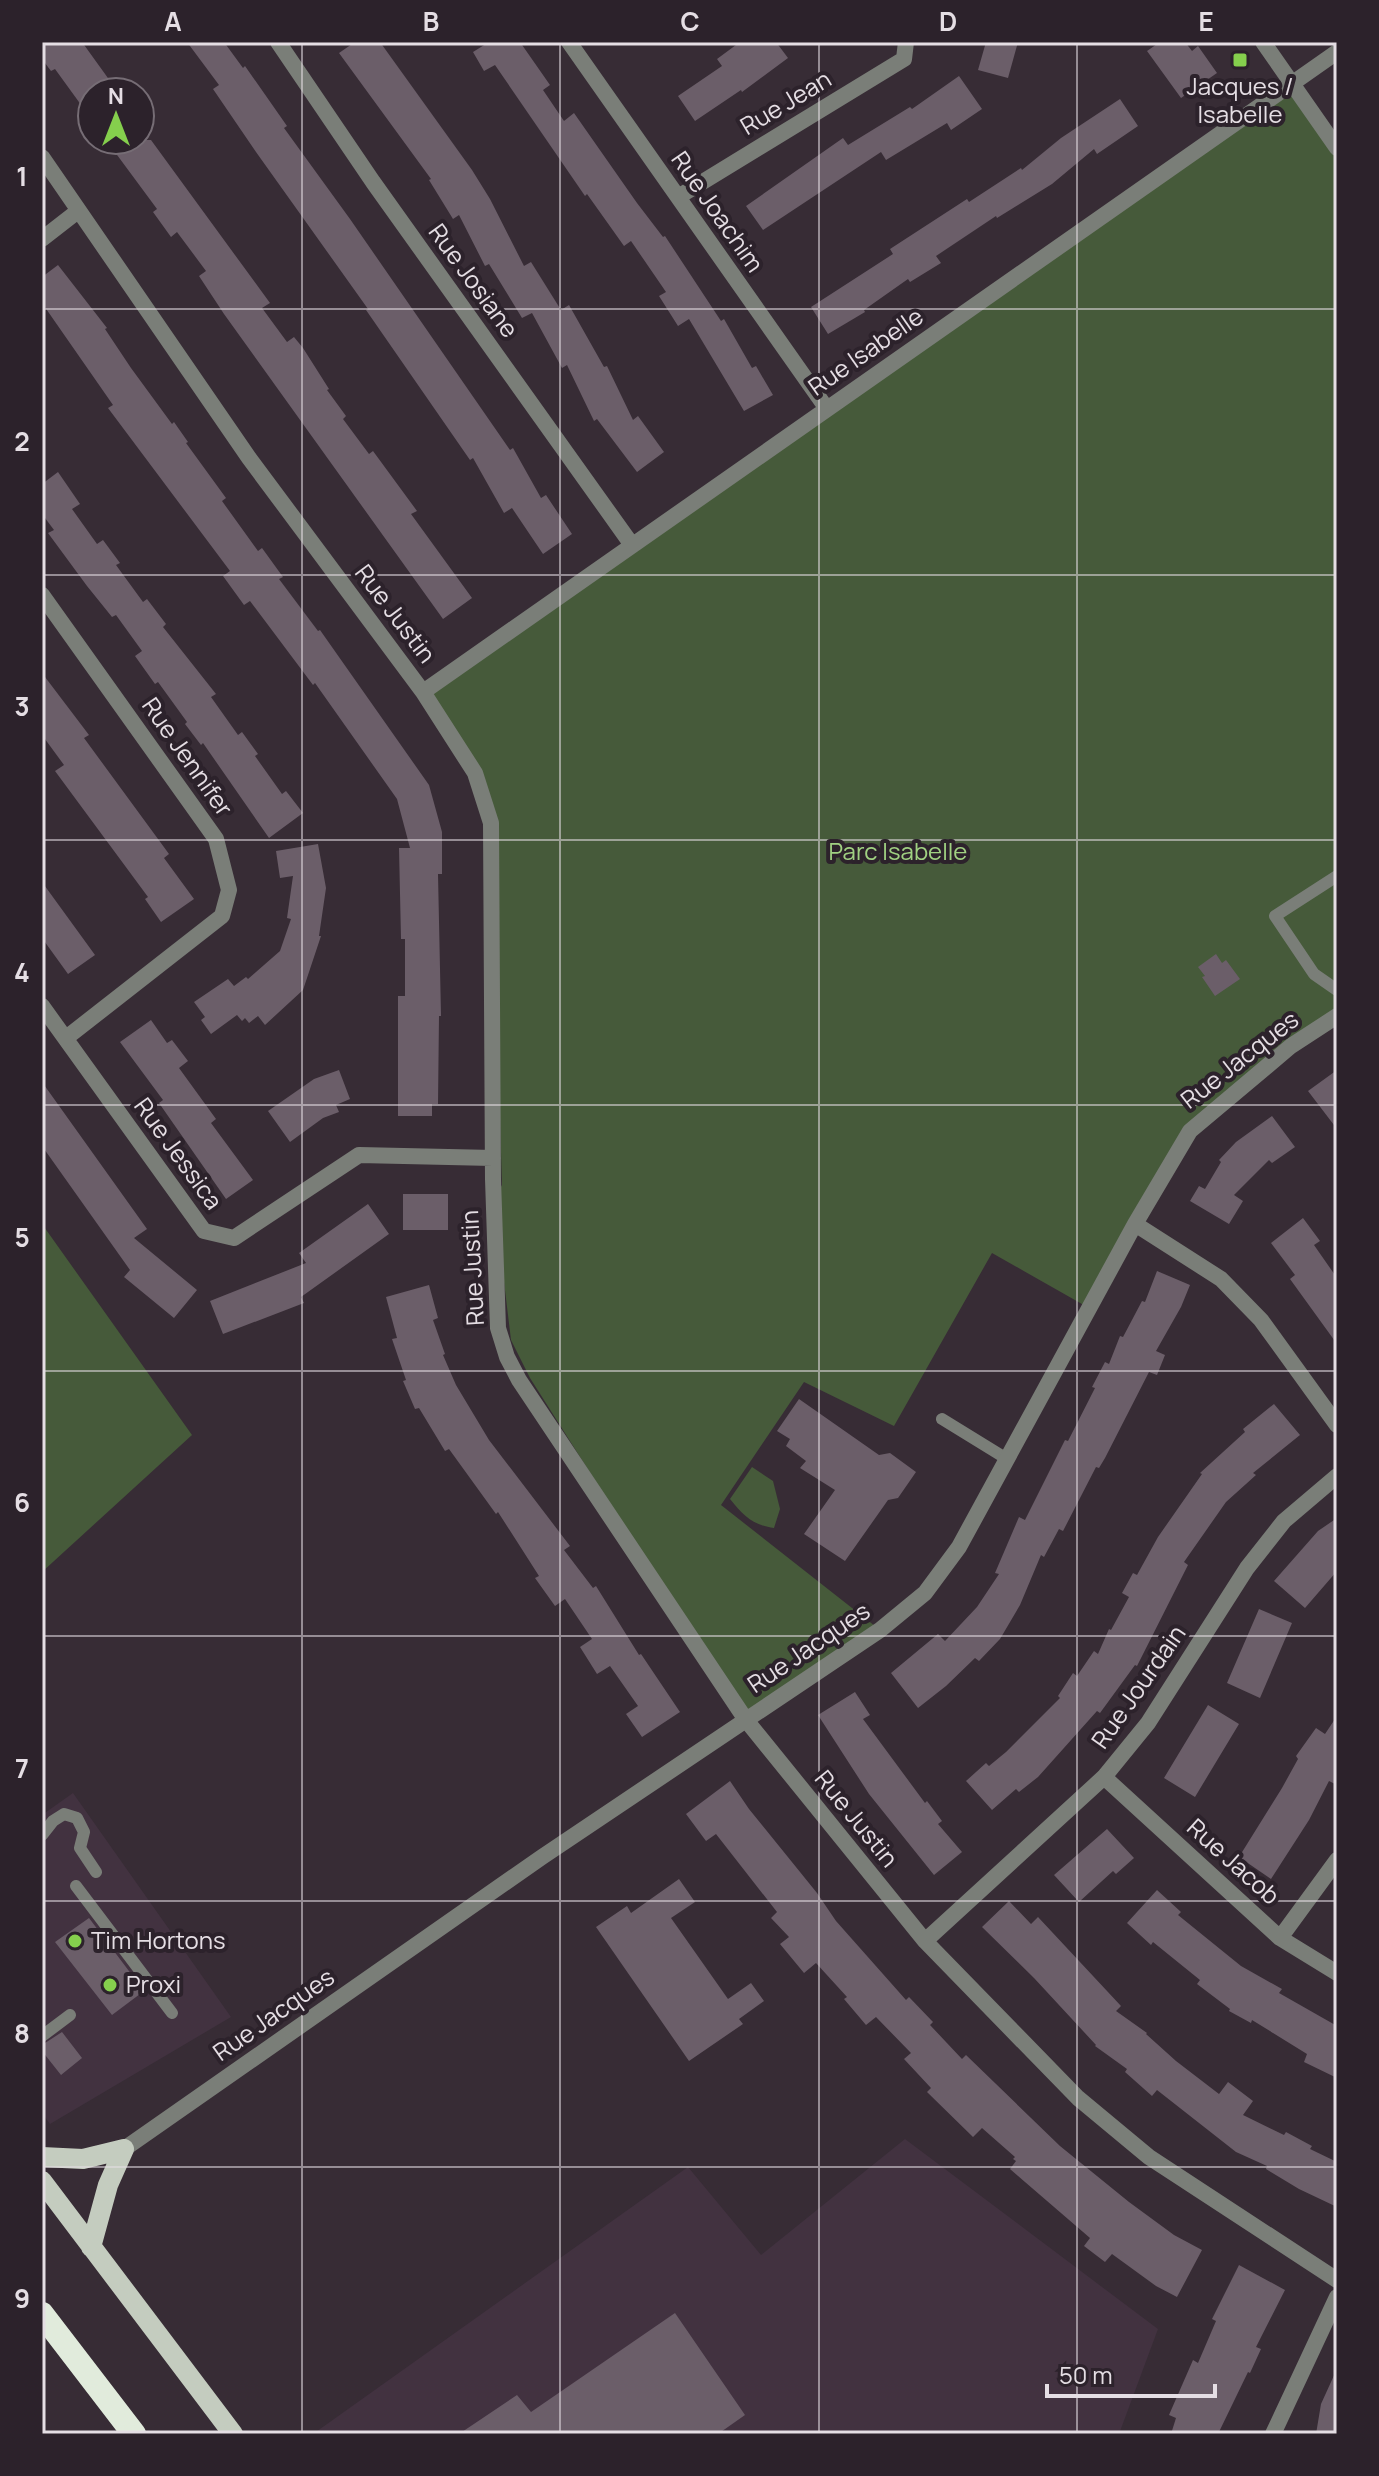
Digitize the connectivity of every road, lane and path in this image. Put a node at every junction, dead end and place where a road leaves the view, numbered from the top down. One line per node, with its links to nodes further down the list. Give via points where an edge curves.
1 (278, 42): 13 (street, Rue Josiane)
2 (569, 42): 9 (street, Rue Joachim)
3 (906, 42): 9 (street, Rue Jean, via 904,59)
4 (1263, 42): 6 (street)
5 (1337, 52): 6 (street, Rue Isabelle)
6 (1293, 83): 7 (street); 12 (street, Rue Isabelle)
7 (1337, 148)
8 (42, 157): 10 (street, Rue Justin)
9 (678, 197): 12 (street, Rue Joachim)
10 (78, 211): 11 (street); 15 (street, Rue Justin, via 249,458)
11 (42, 239)
12 (827, 409): 13 (street, Rue Isabelle)
13 (632, 545): 15 (street, Rue Isabelle)
14 (42, 595): 20 (street, Rue Jennifer, via 216,839 229,890 222,916)
15 (423, 692): 21 (street, Rue Justin, via 475,773 491,823)
16 (1337, 876): 17 (lane, via 1275,916 1314,974)
17 (1337, 990)
18 (42, 1006): 20 (street, Rue Jessica)
19 (1337, 1016): 22 (street, Rue Jacques, via 1291,1046 1190,1131)
20 (66, 1038): 21 (street, Rue Jessica, via 204,1231 234,1238 359,1155)
21 (493, 1158): 27 (street, Rue Justin, via 498,1328 507,1357)
22 (1135, 1224): 24 (street, via 1221,1279 1261,1320); 25 (street, Rue Jacques)
23 (942, 1419): 25 (lane)
24 (1337, 1425)
25 (1007, 1459): 27 (street, Rue Jacques, via 959,1547 925,1593 880,1630)
26 (1337, 1476): 28 (street, Rue Jourdain, via 1284,1521 1247,1568 1148,1723)
27 (746, 1720): 34 (street, Rue Justin); 39 (street, Rue Jacques)
28 (1104, 1777): 33 (street, Rue Jacob); 34 (street, Rue Jourdain)
29 (42, 1835): 31 (lane, via 64,1814 77,1818 84,1832 80,1848)
30 (1337, 1860): 33 (street)
31 (96, 1872)
32 (76, 1886): 36 (lane)
33 (1280, 1938): 35 (street, Rue Jacob)
34 (925, 1941): 43 (street, Rue Justin, via 1078,2098 1149,2157)
35 (1337, 1973)
36 (172, 2013)
37 (70, 2015): 38 (lane)
38 (42, 2036)
39 (124, 2149): 40 (main road, via 83,2159); 42 (main road)
40 (42, 2157)
41 (42, 2181): 42 (main road)
42 (91, 2247): 47 (main road)
43 (1337, 2280)
44 (1337, 2297): 48 (street)
45 (42, 2314): 46 (highway)
46 (134, 2434)
47 (233, 2434)
48 (1273, 2434)

